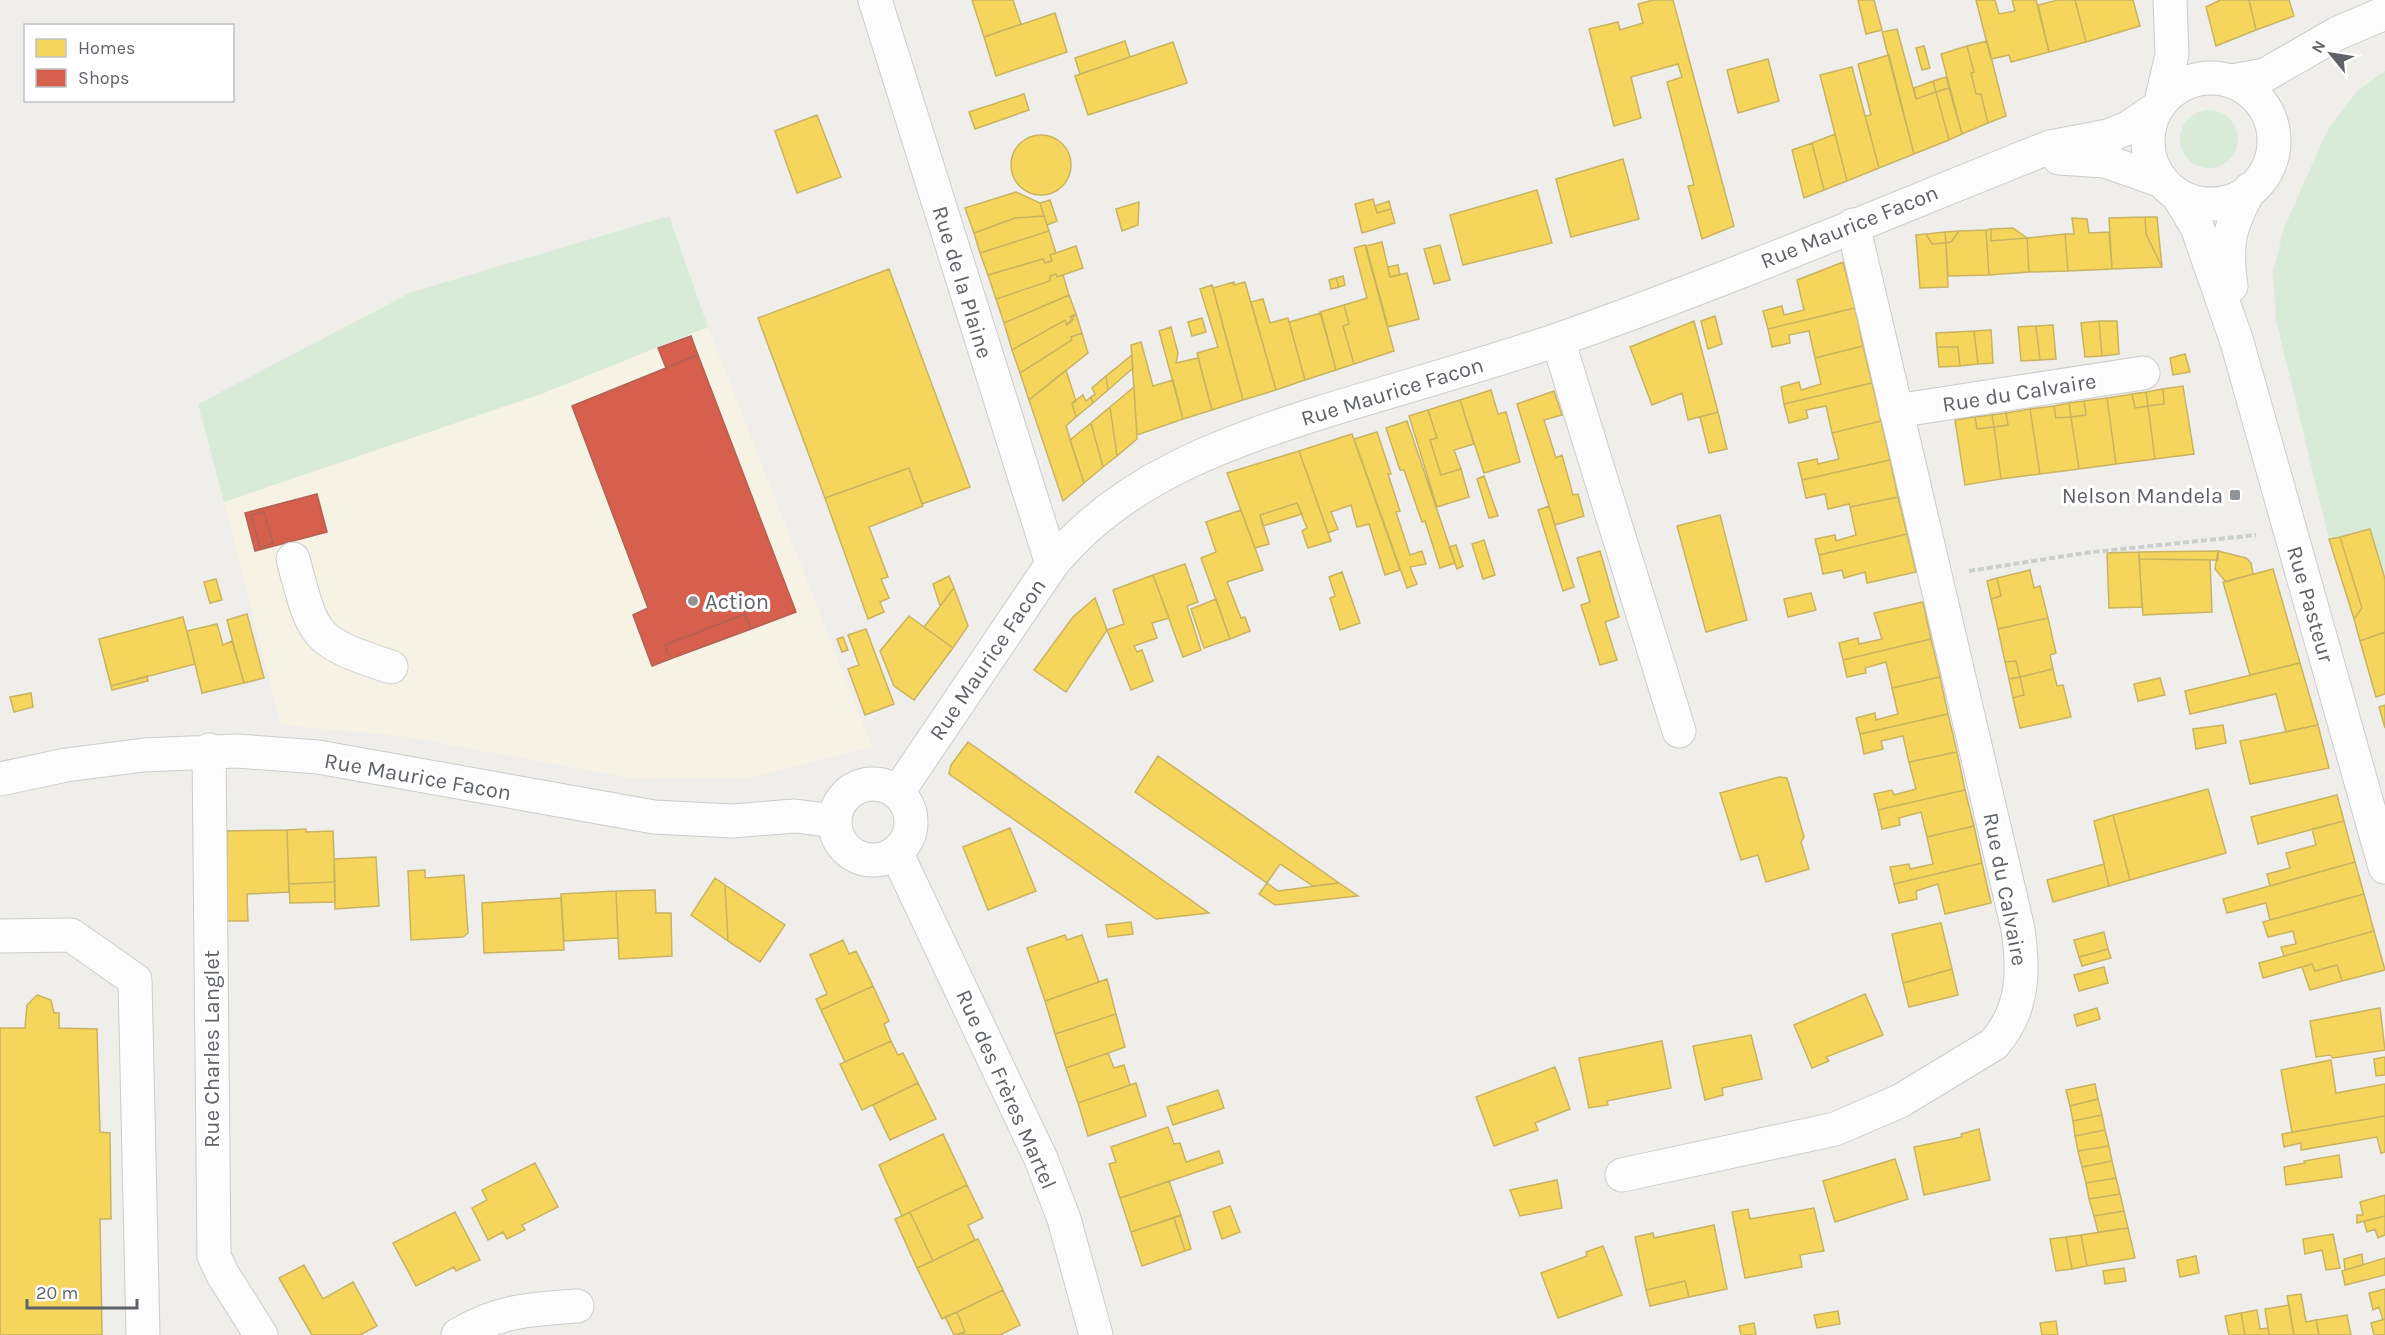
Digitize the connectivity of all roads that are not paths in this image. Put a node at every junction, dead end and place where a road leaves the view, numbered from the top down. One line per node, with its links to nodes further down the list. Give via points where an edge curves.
1 (875, 0): 15 (street, Rue de la Plaine)
2 (2171, 0): 4 (street, via 2194,51); 5 (street, via 2172,55)
3 (2385, 13): 4 (street, via 2338,33 2265,75)
4 (2223, 79): 5 (street, via 2185,83); 8 (street, via 2246,88 2258,98 2273,134 2269,164)
5 (2159, 105): 6 (street, Rue Maurice Facon, via 2128,128 2108,136 2060,144); 7 (street, via 2150,123 2148,146 2154,168)
6 (2016, 161): 7 (street, Rue Maurice Facon, via 2091,158 2121,165); 9 (street, Rue Maurice Facon)
7 (2170, 188): 8 (street, via 2199,202 2214,203 2237,198); 11 (street, Rue Pasteur, via 2197,227)
8 (2250, 189): 11 (street, Rue Pasteur, via 2232,222 2228,242)
9 (1853, 225): 10 (street, Rue Maurice Facon); 13 (street, Rue du Calvaire)
10 (1558, 340): 15 (street, Rue Maurice Facon, via 1273,428 1197,456 1110,506 1068,543); 17 (street)
11 (2237, 342): 23 (street, Rue Pasteur)
12 (2143, 373): 13 (street, Rue du Calvaire)
13 (1896, 411): 25 (street, Rue du Calvaire, via 2018,928 2023,977 2015,1011 2006,1030 1976,1057 1859,1120 1811,1136)
14 (293, 559): 16 (street, via 307,612 323,638 351,654)
15 (1052, 564): 20 (street, Rue Maurice Facon)
16 (391, 667)
17 (1679, 731)
18 (209, 750): 19 (street, Rue Maurice Facon, via 105,759); 21 (street, Rue Maurice Facon, via 318,757 654,817 732,821 795,816); 28 (street, Rue Charles Langlet, via 214,1256)
19 (0, 779)
20 (898, 792): 21 (street, via 878,784 858,787 841,801); 22 (street, via 911,818 908,837)
21 (835, 821): 22 (street, via 840,842 856,856 877,860)
22 (896, 852): 30 (street, Rue des Frères Martel, via 1041,1159 1064,1219)
23 (2385, 867)
24 (0, 936): 27 (street, via 71,935 135,981)
25 (1622, 1175)
26 (577, 1306): 29 (street, via 498,1315)
27 (143, 1335)
28 (261, 1335)
29 (458, 1335)
30 (1096, 1335)

